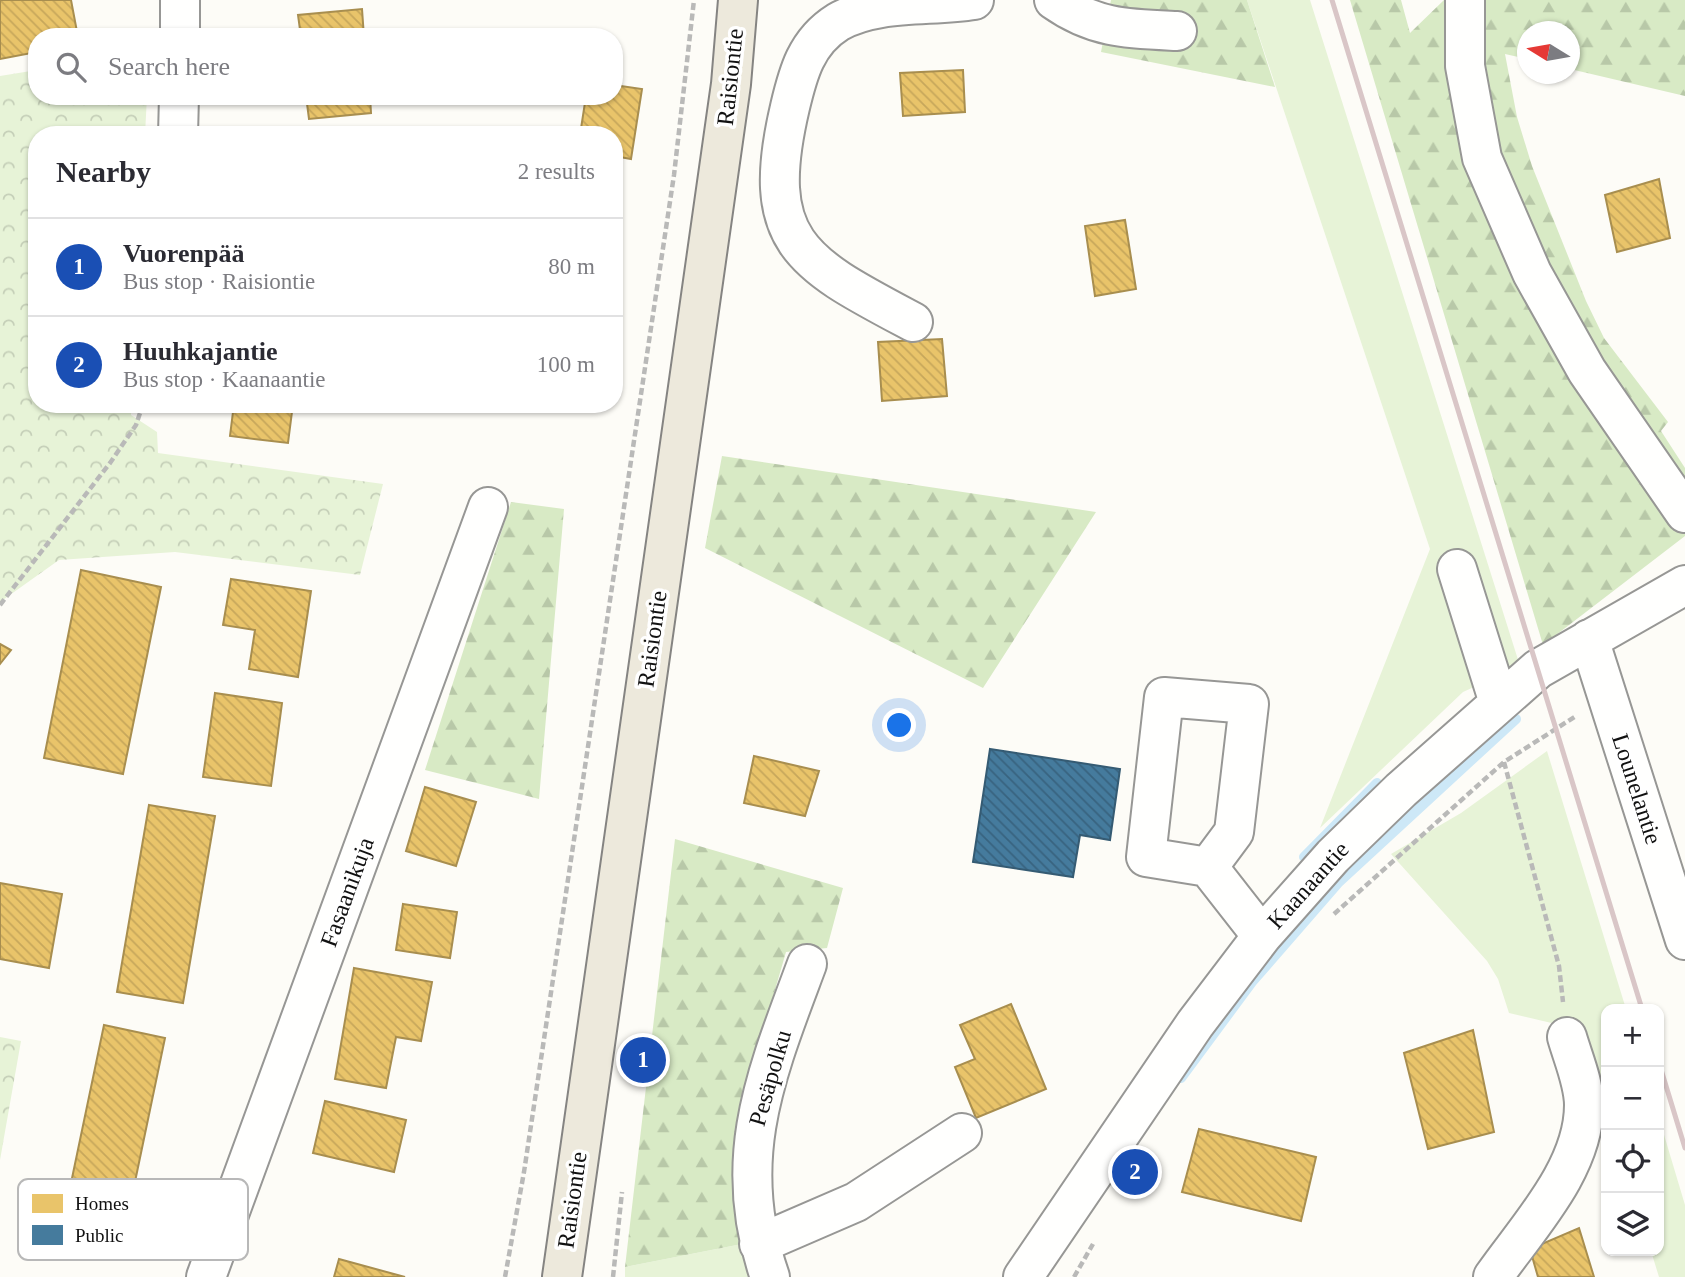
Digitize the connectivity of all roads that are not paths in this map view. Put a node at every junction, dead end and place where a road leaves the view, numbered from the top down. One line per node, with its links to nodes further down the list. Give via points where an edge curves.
1 (180, 0): 6 (street)
2 (738, 0): 28 (main road, Raisiontie, via 731,85)
3 (974, 0): 10 (street, via 870,9 838,22 811,44 797,78 781,144 778,195 788,229 806,256 841,284)
4 (1054, 0): 7 (street, via 1076,16 1119,29)
5 (1465, 0): 12 (street, via 1465,66 1482,158 1532,273 1587,371)
6 (180, 28)
7 (1177, 31)
8 (179, 105): 9 (street)
9 (178, 126)
10 (913, 322)
11 (488, 508): 23 (street, Fasaanikuja)
12 (1685, 513)
13 (1457, 569): 16 (street)
14 (1685, 585): 15 (street, Kaanaantie)
15 (1589, 639): 16 (street, Kaanaantie, via 1538,669); 19 (street, Lounelantie)
16 (1499, 703): 18 (street, Kaanaantie, via 1333,856)
17 (1208, 867): 18 (street)
18 (1262, 936): 26 (street, Kaanaantie, via 1195,1024)
19 (1685, 940)
20 (807, 964): 25 (street, Pesäpolku, via 769,1066 755,1119 751,1174)
21 (1567, 1037): 29 (street, via 1584,1101 1583,1130 1574,1157)
22 (962, 1133): 25 (street)
23 (242, 1179)
24 (212, 1260): 27 (street, Fasaanikuja)
25 (765, 1261)
26 (1030, 1275)
27 (206, 1277)
28 (562, 1277)
29 (1493, 1277)

